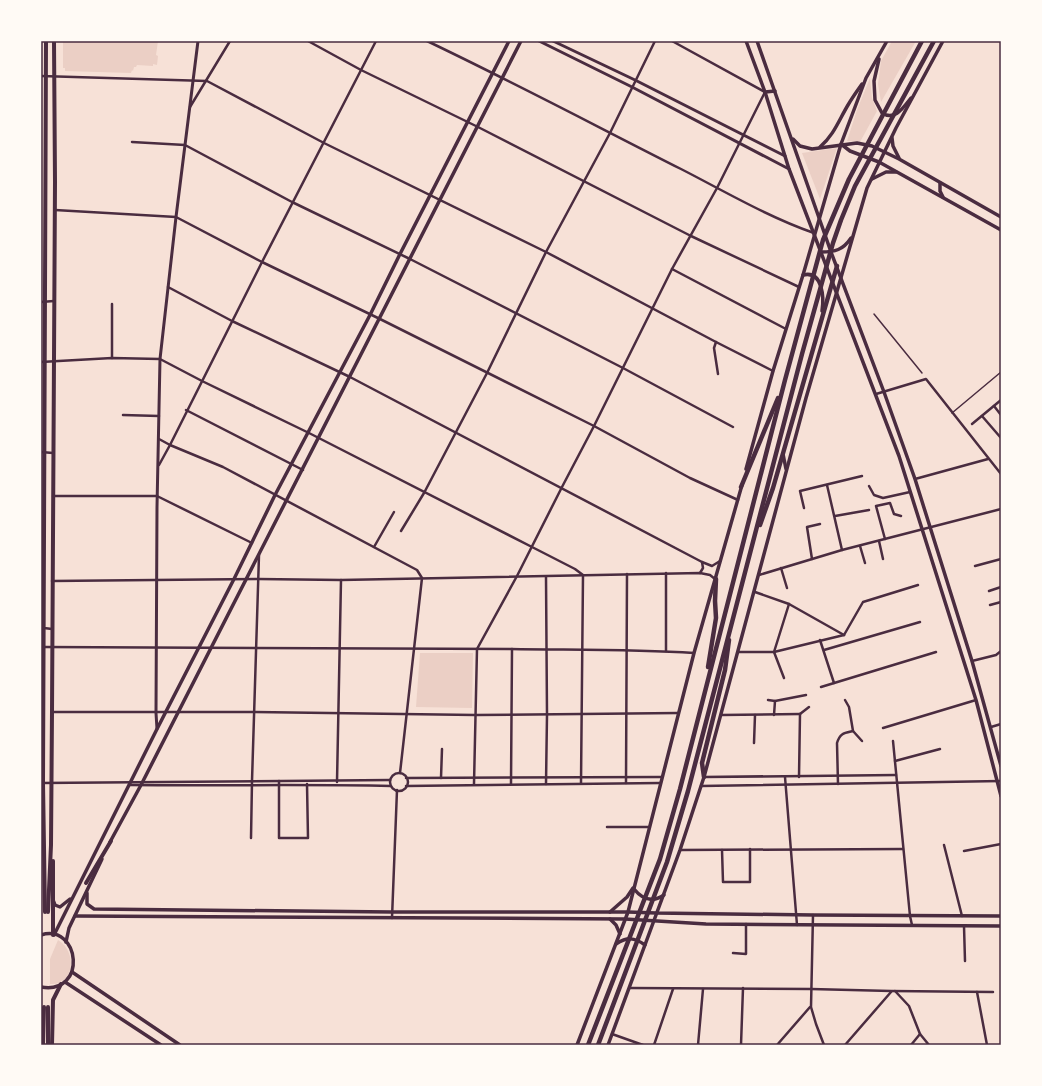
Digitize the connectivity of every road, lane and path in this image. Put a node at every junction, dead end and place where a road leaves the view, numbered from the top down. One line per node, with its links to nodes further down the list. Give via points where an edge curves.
1 (46, 41): 23 (main road)
2 (54, 41): 24 (main road)
3 (198, 41): 27 (street)
4 (230, 41): 29 (street)
5 (308, 41): 21 (street)
6 (376, 41): 21 (street)
7 (427, 41): 22 (street)
8 (509, 41): 22 (main road)
9 (522, 41): 25 (main road)
10 (539, 41): 30 (street)
11 (553, 41): 28 (street)
12 (656, 41): 28 (street)
13 (672, 41): 33 (street)
14 (746, 41): 33 (main road)
15 (757, 41): 32 (main road)
16 (887, 41): 20 (main road)
17 (922, 41): 110 (highway, via 849,179 833,215 823,240)
18 (934, 41): 174 (highway, via 855,186 833,243)
19 (943, 41): 31 (main road)
20 (880, 54): 26 (main road); 31 (main road, via 874,81 875,100 882,113 891,116 898,114)
21 (361, 70): 35 (street); 43 (street)
22 (493, 72): 25 (street); 35 (main road)
23 (43, 76): 24 (street); 36 (main road)
24 (54, 76): 27 (street); 63 (main road)
25 (502, 78): 37 (main road); 38 (street)
26 (866, 78): 45 (main road); 47 (main road, via 848,104 834,133)
27 (193, 80): 29 (street); 34 (street)
28 (636, 80): 30 (street); 39 (street)
29 (207, 81): 34 (street); 43 (street)
30 (632, 87): 38 (street); 44 (street)
31 (917, 90): 41 (main road)
32 (775, 91): 33 (main road); 40 (main road)
33 (765, 92): 39 (street); 49 (main road)
34 (190, 107): 46 (street)
35 (468, 122): 37 (street); 59 (main road)
36 (43, 124): 53 (main road)
37 (478, 127): 56 (street); 61 (main road)
38 (610, 133): 56 (street); 58 (street)
39 (743, 136): 44 (street); 49 (street)
40 (791, 137): 47 (main road, via 800,146); 65 (main road)
41 (892, 137): 48 (main road); 50 (main road)
42 (132, 142): 46 (street)
43 (324, 143): 59 (street); 62 (street)
44 (740, 143): 52 (street); 58 (street)
45 (841, 144): 47 (main road); 48 (main road, via 857,143); 51 (main road, via 850,152); 65 (main road)
46 (184, 145): 62 (street); 64 (street)
47 (819, 148)
48 (884, 151): 50 (main road); 51 (main road)
49 (785, 156): 52 (main road)
50 (899, 159): 57 (main road)
51 (879, 162): 54 (main road); 55 (main road)
52 (789, 169): 69 (main road)
53 (43, 172): 67 (main road)
54 (897, 172): 55 (main road, via 886,172); 60 (main road)
55 (871, 179): 71 (main road)
56 (584, 181): 70 (street); 72 (street)
57 (940, 183): 60 (main road, via 940,191); 66 (main road)
58 (717, 188): 69 (street); 70 (street)
59 (430, 196): 61 (street); 75 (main road)
60 (945, 199): 68 (main road)
61 (440, 200): 72 (street); 76 (main road)
62 (292, 202): 75 (street); 77 (street)
63 (54, 210): 64 (street); 86 (main road)
64 (176, 217): 77 (street); 83 (street)
65 (820, 217): 69 (main road); 74 (main road)
66 (1001, 218)
67 (43, 220): 87 (main road)
68 (1001, 230)
69 (814, 234): 73 (main road); 80 (main road)
70 (691, 236): 79 (street); 84 (street)
71 (853, 236): 74 (main road, via 843,248); 81 (main road)
72 (546, 252): 89 (street); 90 (street)
73 (821, 252): 74 (main road); 82 (main road)
74 (831, 252): 78 (main road)
75 (400, 254): 76 (street); 92 (main road)
76 (410, 259): 90 (street); 93 (main road)
77 (262, 262): 92 (street); 95 (street)
78 (837, 266): 81 (main road); 82 (highway)
79 (672, 269): 89 (street); 96 (street)
80 (803, 275): 84 (main road); 94 (main road, via 815,276 823,291)
81 (841, 277): 85 (main road); 112 (main road)
82 (832, 280): 85 (main road); 94 (highway)
83 (168, 287): 95 (street); 99 (street)
84 (799, 287): 96 (main road)
85 (837, 292): 113 (main road); 114 (main road)
86 (54, 301): 87 (street); 100 (main road)
87 (43, 302): 101 (main road)
88 (112, 304): 98 (street)
89 (652, 308): 97 (street); 102 (street)
90 (516, 313): 102 (street); 106 (street)
91 (874, 314): 107 (lane)
92 (370, 315): 93 (street); 104 (main road)
93 (380, 319): 106 (street); 109 (main road)
94 (821, 320): 117 (highway)
95 (232, 322): 104 (street); 111 (street)
96 (786, 329): 103 (main road)
97 (716, 342): 103 (street); 108 (street, via 714,348)
98 (112, 358): 99 (street); 100 (street)
99 (160, 358): 111 (street); 123 (street)
100 (54, 361): 101 (street); 136 (main road)
101 (43, 362): 118 (main road)
102 (623, 368): 126 (street); 127 (street)
103 (773, 371): 148 (main road)
104 (340, 372): 109 (street); 128 (main road)
105 (1001, 372): 120 (lane)
106 (487, 373): 126 (street); 129 (street)
107 (922, 373)
108 (718, 374)
109 (350, 377): 129 (street); 130 (main road)
110 (785, 380): 148 (highway); 238 (highway)
111 (202, 381): 119 (street); 128 (street)
112 (884, 392): 113 (street); 120 (street, via 926,378); 144 (main road)
113 (876, 394): 150 (main road)
114 (806, 398): 117 (main road); 141 (main road)
115 (1001, 400): 116 (street)
116 (994, 406): 122 (street); 124 (street)
117 (796, 407): 134 (highway)
118 (43, 408): 135 (main road)
119 (186, 410): 133 (street); 138 (street)
120 (952, 413): 137 (street)
121 (123, 415): 123 (street)
122 (1001, 415)
123 (159, 416): 132 (street)
124 (982, 416): 125 (street); 131 (street)
125 (972, 424)
126 (594, 426): 147 (street); 154 (street, via 690,478)
127 (733, 426)
128 (309, 433): 130 (street); 138 (main road)
129 (456, 433): 147 (street); 149 (street)
130 (319, 438): 140 (main road); 149 (street)
131 (1001, 438)
132 (159, 439): 133 (street); 139 (street)
133 (170, 445): 139 (street); 151 (street, via 223,467)
134 (783, 451): 141 (main road); 174 (highway, via 773,488)
135 (43, 452): 136 (street); 162 (main road)
136 (53, 453): 152 (main road)
137 (988, 459): 142 (street); 144 (street)
138 (292, 464): 140 (street); 151 (main road)
139 (158, 465): 153 (street)
140 (303, 470): 155 (main road)
141 (786, 470): 188 (main road)
142 (1001, 474)
143 (862, 476): 145 (street)
144 (915, 478): 164 (main road)
145 (827, 485): 156 (street, via 800,491); 160 (street)
146 (870, 486): 150 (street, via 874,495 883,498)
147 (562, 487): 172 (street); 180 (street)
148 (742, 487): 154 (main road)
149 (424, 492): 166 (street); 172 (street)
150 (911, 492): 165 (main road)
151 (275, 495): 155 (street); 169 (main road)
152 (53, 496): 153 (street); 198 (main road)
153 (157, 496): 169 (street); 196 (street)
154 (738, 500): 179 (main road)
155 (286, 501): 171 (street); 175 (main road)
156 (804, 508)
157 (1001, 509): 164 (street)
158 (869, 510): 160 (street)
159 (394, 512): 171 (street)
160 (835, 516): 173 (street)
161 (901, 516): 167 (street, via 894,514 890,503 876,506)
162 (42, 521): 207 (main road)
163 (820, 524): 177 (street, via 807,527)
164 (930, 527): 165 (street); 234 (main road)
165 (923, 529): 167 (street); 244 (main road)
166 (402, 531)
167 (884, 539): 168 (street)
168 (879, 541): 170 (street); 176 (street)
169 (252, 543): 192 (main road)
170 (860, 546): 173 (street); 181 (street)
171 (374, 547): 191 (street, via 417,570)
172 (532, 547): 187 (street); 189 (street)
173 (842, 550): 177 (street)
174 (750, 551): 210 (highway)
175 (259, 552): 193 (main road); 194 (street)
176 (883, 558)
177 (812, 559): 183 (street)
178 (1001, 559): 182 (street)
179 (721, 561): 180 (street, via 712,566); 195 (main road)
180 (702, 562): 185 (street, via 703,568)
181 (865, 564)
182 (976, 566)
183 (781, 568): 188 (street); 201 (street)
184 (666, 573): 185 (street); 186 (street); 228 (street)
185 (700, 573): 195 (street)
186 (627, 574): 187 (street); 227 (street)
187 (582, 575): 190 (street); 225 (street)
188 (759, 575): 203 (main road)
189 (518, 576): 190 (street); 191 (street); 222 (street)
190 (546, 577): 224 (street)
191 (422, 578): 197 (street); 221 (street)
192 (234, 579): 193 (street); 196 (street); 218 (main road)
193 (247, 579): 194 (street); 219 (main road)
194 (258, 579): 197 (street); 220 (street)
195 (716, 579): 233 (main road); 238 (highway, via 716,618)
196 (157, 580): 198 (street); 216 (street)
197 (341, 580): 217 (street)
198 (52, 581): 211 (main road)
199 (918, 585): 212 (street, via 863,602)
200 (1001, 587): 202 (street)
201 (787, 588)
202 (989, 591)
203 (755, 592): 205 (street); 230 (main road)
204 (1001, 602): 206 (street)
205 (789, 604): 212 (street); 231 (street)
206 (990, 605)
207 (42, 615): 209 (main road)
208 (920, 622): 226 (street)
209 (42, 627): 211 (street); 214 (main road)
210 (730, 627): 287 (highway, via 725,670 702,762); 397 (highway, via 667,862)
211 (52, 629): 215 (main road)
212 (844, 635): 213 (street)
213 (820, 640): 226 (street); 231 (street)
214 (44, 647): 215 (street); 235 (main road)
215 (52, 647): 216 (street); 247 (main road)
216 (156, 647): 218 (street); 251 (street)
217 (339, 647): 220 (street); 221 (street); 253 (street)
218 (199, 648): 219 (street); 248 (main road)
219 (211, 648): 220 (street); 249 (main road)
220 (257, 648): 250 (street)
221 (415, 648): 222 (street); 254 (street)
222 (477, 649): 223 (street); 259 (street)
223 (512, 649): 224 (street); 255 (street)
224 (546, 650): 225 (street); 260 (street)
225 (582, 650): 227 (street); 256 (street)
226 (824, 650): 237 (street)
227 (627, 651): 228 (street); 257 (street)
228 (666, 651): 233 (street)
229 (1001, 651): 234 (street, via 996,655)
230 (739, 652): 231 (street); 261 (main road)
231 (774, 652): 236 (street)
232 (936, 652): 237 (street)
233 (694, 653): 252 (main road)
234 (972, 661): 265 (main road)
235 (42, 669): 240 (main road)
236 (784, 678)
237 (834, 683): 239 (street)
238 (706, 685): 396 (highway, via 660,859)
239 (821, 687)
240 (42, 691): 269 (main road)
241 (806, 694): 245 (street)
242 (768, 700): 245 (street)
243 (845, 700): 268 (street, via 849,707)
244 (976, 700): 266 (street); 298 (main road)
245 (775, 702): 263 (street)
246 (809, 707): 258 (street)
247 (52, 712): 251 (street); 300 (main road)
248 (166, 712): 249 (street); 251 (street); 267 (main road)
249 (178, 712): 250 (street); 306 (main road)
250 (255, 712): 253 (street); 294 (street)
251 (156, 713): 267 (street)
252 (678, 713): 257 (street); 286 (main road)
253 (338, 714): 254 (street); 296 (street)
254 (408, 714): 259 (street); 278 (street)
255 (511, 714): 259 (street); 260 (street); 283 (street)
256 (581, 714): 257 (street); 260 (street); 285 (street)
257 (626, 714): 281 (street)
258 (800, 714): 263 (street); 289 (street)
259 (475, 715): 282 (street)
260 (547, 715): 284 (street)
261 (721, 715): 262 (street); 287 (main road)
262 (755, 715): 263 (street); 272 (street)
263 (774, 715)
264 (1001, 724): 265 (street)
265 (991, 727): 277 (main road)
266 (884, 728)
267 (157, 729): 305 (main road)
268 (853, 731): 270 (street); 279 (street, via 839,737)
269 (42, 739): 275 (main road)
270 (862, 741)
271 (893, 741): 276 (street)
272 (754, 743)
273 (442, 749): 291 (street)
274 (940, 749): 276 (street)
275 (42, 752): 299 (main road)
276 (895, 761): 280 (street)
277 (1001, 766)
278 (400, 774): 290 (street); 292 (street, via 395,774)
279 (838, 775): 280 (street); 289 (street); 311 (street)
280 (896, 775): 304 (street)
281 (626, 776): 285 (street); 286 (street); 302 (street)
282 (474, 777): 283 (street); 291 (street); 308 (street)
283 (511, 777): 284 (street); 309 (street)
284 (546, 777): 285 (street); 310 (street)
285 (581, 777): 301 (street)
286 (661, 777): 303 (main road)
287 (704, 777): 288 (street); 320 (main road)
288 (785, 777): 289 (street); 313 (street)
289 (799, 777)
290 (406, 778): 291 (street); 319 (street)
291 (441, 778)
292 (390, 780): 296 (street); 318 (street)
293 (205, 781): 294 (street); 297 (street); 315 (street)
294 (252, 781): 295 (street); 316 (street)
295 (279, 781): 296 (street); 317 (street)
296 (338, 781): 312 (street)
297 (180, 782): 306 (street); 314 (street)
298 (999, 782): 304 (street); 322 (main road)
299 (42, 783): 300 (street); 327 (main road)
300 (52, 783): 305 (street); 329 (main road)
301 (581, 783): 302 (street); 310 (street)
302 (626, 783): 303 (street)
303 (660, 783): 324 (main road)
304 (897, 783): 311 (street); 332 (street)
305 (130, 784): 306 (street); 341 (main road)
306 (142, 784): 314 (street); 326 (main road)
307 (308, 784): 312 (street); 317 (street); 317 (street, via 308,838 279,838)
308 (474, 784): 309 (street); 319 (street)
309 (511, 784): 310 (street)
310 (546, 784)
311 (838, 784): 313 (street)
312 (337, 785): 318 (street)
313 (785, 785): 320 (street); 335 (street)
314 (179, 786): 315 (street)
315 (205, 786): 316 (street)
316 (252, 786): 317 (street); 325 (street)
317 (279, 786)
318 (391, 786): 321 (street)
319 (406, 786): 321 (street, via 402,790)
320 (701, 786): 333 (main road)
321 (397, 790): 345 (street)
322 (1001, 796)
323 (607, 826): 324 (street)
324 (649, 827): 339 (main road)
325 (251, 838)
326 (111, 841): 338 (main road); 340 (main road)
327 (44, 843): 329 (main road, via 47,912); 337 (main road)
328 (1001, 844): 336 (street)
329 (51, 845): 343 (main road)
330 (944, 845): 355 (street)
331 (750, 849): 334 (street); 334 (street, via 750,882 723,882); 335 (street)
332 (903, 849): 335 (street); 354 (street)
333 (680, 850): 334 (street); 342 (main road)
334 (722, 850)
335 (791, 850): 350 (street)
336 (964, 851)
337 (41, 862)
338 (86, 883)
339 (634, 887): 342 (main road, via 639,896 649,899); 347 (main road); 348 (main road)
340 (87, 892): 344 (main road, via 87,904 94,909); 352 (main road)
341 (74, 893): 343 (main road, via 60,907); 370 (main road)
342 (664, 896): 349 (main road)
343 (52, 899): 370 (main road)
344 (208, 910): 345 (main road); 353 (main road)
345 (392, 912): 346 (main road); 357 (street)
346 (492, 912): 347 (main road); 358 (main road)
347 (610, 912): 348 (main road)
348 (628, 912): 349 (main road); 360 (main road)
349 (656, 913): 350 (main road); 361 (main road)
350 (797, 915): 351 (main road); 363 (street)
351 (813, 915): 354 (main road); 364 (street)
352 (75, 916): 353 (main road); 371 (main road)
353 (208, 916): 357 (main road)
354 (910, 916): 355 (main road); 365 (street)
355 (962, 916): 356 (main road)
356 (1001, 916)
357 (392, 918): 358 (main road)
358 (492, 918): 359 (main road)
359 (610, 919): 360 (main road); 368 (main road)
360 (625, 920): 361 (main road); 368 (main road)
361 (653, 921): 362 (main road); 373 (main road)
362 (746, 924): 363 (main road); 374 (street, via 746,954)
363 (797, 924): 364 (main road)
364 (812, 925): 365 (main road); 383 (street)
365 (912, 925): 366 (main road)
366 (964, 926): 367 (main road); 375 (street)
367 (1001, 926)
368 (620, 934): 372 (main road)
369 (41, 935): 370 (main road)
370 (53, 935): 371 (main road)
371 (66, 942): 376 (main road, via 74,956)
372 (616, 944): 373 (main road, via 632,938); 395 (main road)
373 (645, 945): 379 (main road)
374 (733, 953)
375 (965, 961)
376 (72, 972): 377 (main road); 394 (main road)
377 (63, 983): 378 (main road, via 54,987); 392 (main road, via 53,1000); 393 (main road)
378 (41, 987)
379 (630, 988): 381 (street); 388 (main road)
380 (743, 988): 382 (street); 383 (street); 402 (street)
381 (673, 989): 382 (street); 400 (street)
382 (703, 989): 401 (street)
383 (811, 989): 384 (street); 387 (street)
384 (893, 991): 385 (street); 389 (street, via 909,1006); 405 (street)
385 (977, 992): 386 (street); 408 (street)
386 (993, 992)
387 (811, 1007): 403 (street); 404 (street)
388 (612, 1034): 398 (main road); 399 (street)
389 (920, 1034): 406 (street); 407 (street)
390 (43, 1045): 391 (main road, via 46,1007)
391 (48, 1045)
392 (52, 1045)
393 (161, 1045)
394 (178, 1045)
395 (577, 1045)
396 (588, 1045)
397 (598, 1045)
398 (608, 1045)
399 (643, 1045)
400 (654, 1045)
401 (698, 1045)
402 (741, 1045)
403 (777, 1045)
404 (824, 1045)
405 (845, 1045)
406 (911, 1045)
407 (929, 1045)
408 (987, 1045)

